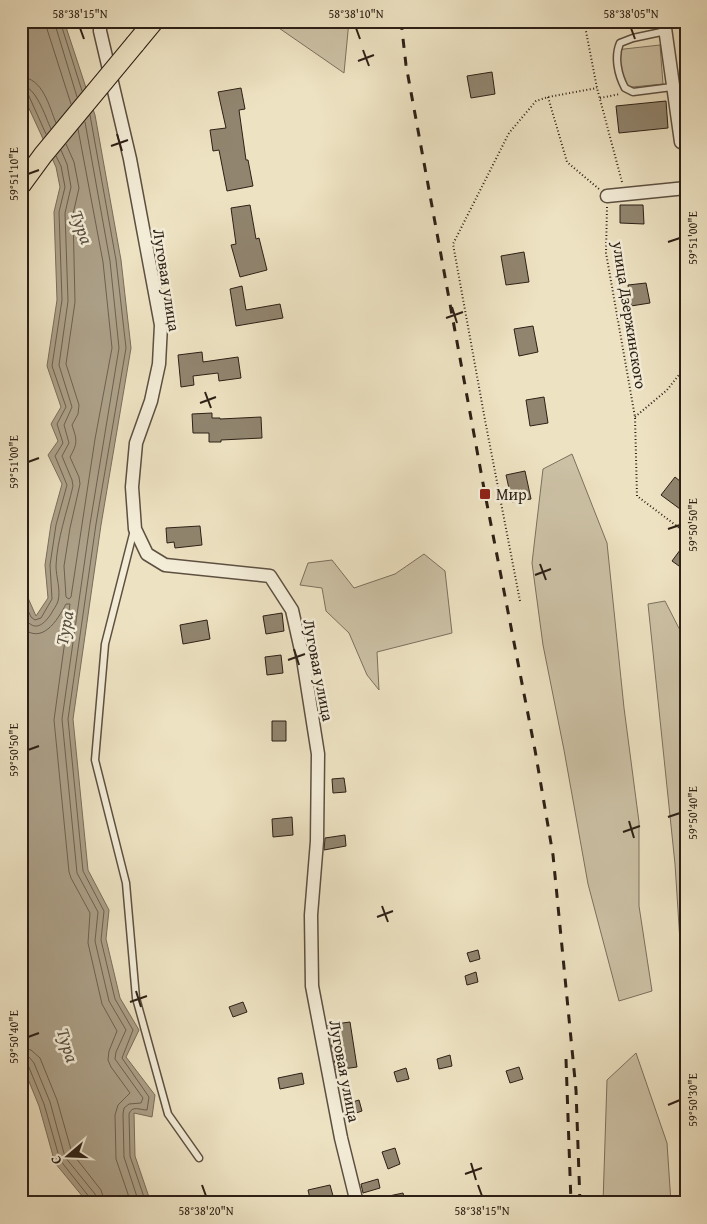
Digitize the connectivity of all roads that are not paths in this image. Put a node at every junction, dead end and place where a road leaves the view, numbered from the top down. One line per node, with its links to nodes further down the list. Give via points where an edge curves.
1 (100, 21): 9 (street, Луговая улица, via 161,325 159,364 151,401 136,443 132,487)
2 (154, 21): 6 (main road, bridge)
3 (665, 26): 4 (street); 4 (lane, via 620,43 617,51 619,78 625,88 633,92)
4 (672, 87): 5 (street, via 681,142)
5 (686, 141)
6 (21, 184)
7 (686, 188): 8 (street)
8 (607, 196)
9 (135, 528): 10 (lane, via 105,644 95,760 126,884 136,998 168,1114); 11 (street, Луговая улица, via 147,554 165,565 270,576 292,610 318,754 317,841 311,915 312,986)
10 (199, 1158)
11 (357, 1203)

